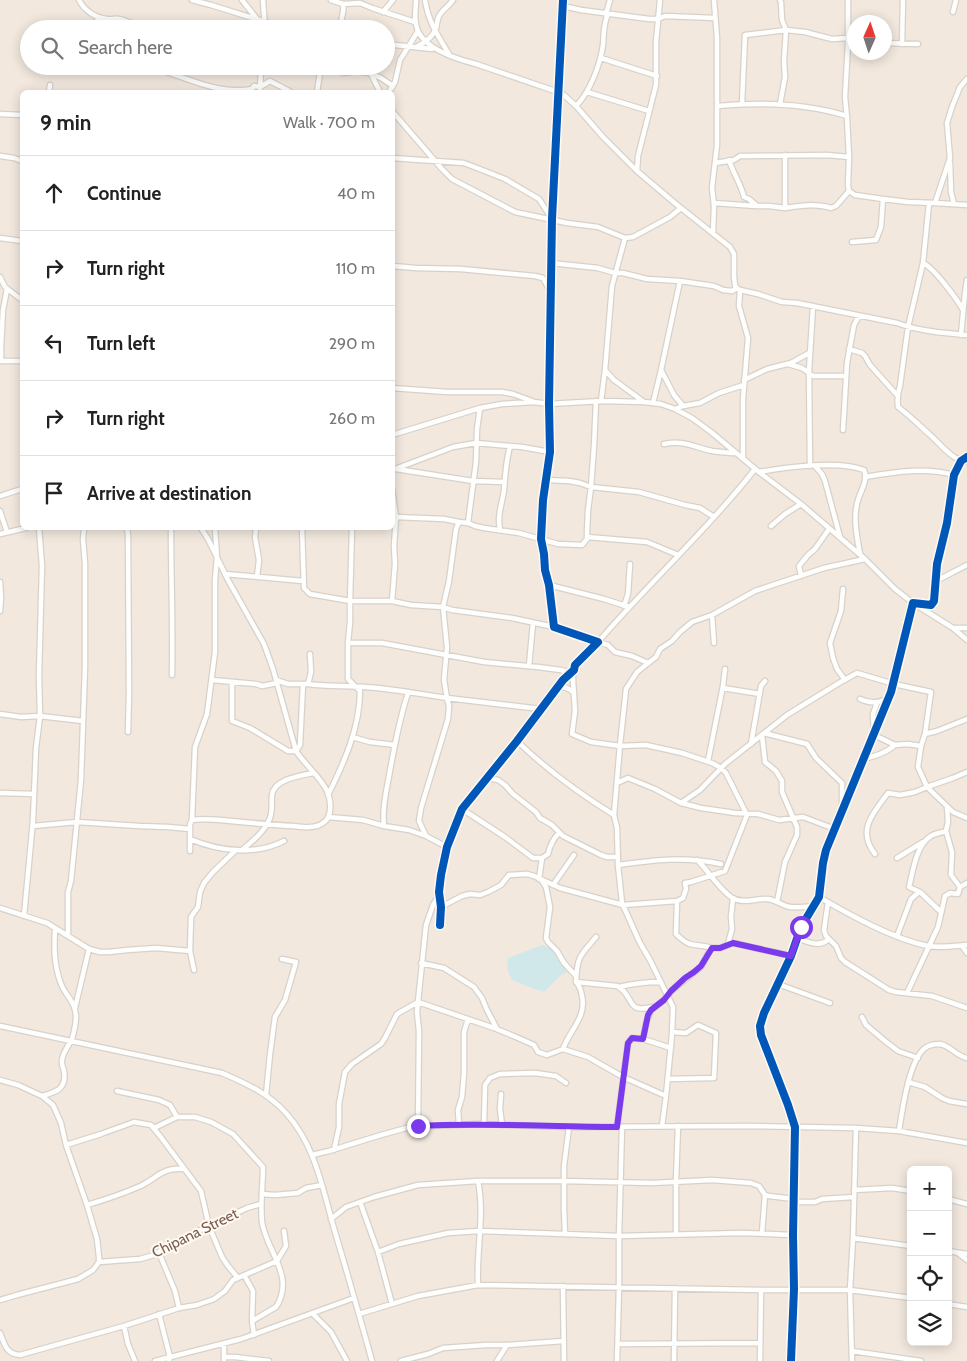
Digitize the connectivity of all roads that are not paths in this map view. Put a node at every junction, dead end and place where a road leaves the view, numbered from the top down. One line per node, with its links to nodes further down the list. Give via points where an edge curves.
1 (79, 0): 23 (street)
2 (192, 0): 27 (street)
3 (242, 0): 27 (street)
4 (263, 0): 28 (street)
5 (331, 0): 18 (street)
6 (393, 0): 19 (street)
7 (416, 0): 30 (street)
8 (425, 0): 33 (street)
9 (453, 0): 33 (street, via 440,15)
10 (610, 0): 21 (street)
11 (660, 0): 25 (street)
12 (714, 0): 24 (street)
13 (780, 0): 31 (street)
14 (848, 0): 22 (street)
15 (904, 0): 38 (street)
16 (956, 0): 20 (street)
17 (563, 3): 21 (street); 63 (street)
18 (344, 4): 19 (street, via 360,3); 29 (street)
19 (383, 12): 30 (street)
20 (953, 12)
21 (607, 14): 25 (street); 44 (street)
22 (848, 15)
23 (98, 18): 26 (street)
24 (715, 18): 25 (street, via 665,16); 68 (street)
25 (658, 19): 51 (street)
26 (122, 20)
27 (257, 20)
28 (265, 20)
29 (342, 20)
30 (415, 22): 32 (street)
31 (786, 30): 34 (street, via 832,39); 65 (street, via 745,35); 66 (street, via 785,77)
32 (418, 31): 35 (street); 40 (street)
33 (435, 32): 35 (street); 43 (street)
34 (847, 38)
35 (426, 42): 41 (street); 42 (street)
36 (892, 43): 38 (street)
37 (395, 44): 40 (street)
38 (902, 44): 39 (street)
39 (918, 44)
40 (409, 45): 41 (street); 54 (street, via 400,60)
41 (418, 46): 42 (street)
42 (435, 49): 43 (street)
43 (450, 55): 63 (street)
44 (601, 58): 51 (street); 64 (street)
45 (847, 60): 73 (street)
46 (175, 75): 56 (street)
47 (261, 75): 58 (street)
48 (320, 75): 60 (street)
49 (371, 75): 61 (street)
50 (375, 75): 54 (street)
51 (657, 76): 69 (street)
52 (967, 79): 78 (street, via 960,87 947,122)
53 (50, 85): 55 (street)
54 (393, 86): 62 (street)
55 (49, 90)
56 (223, 90)
57 (246, 90): 58 (street, via 254,86)
58 (260, 90): 59 (street, via 270,82)
59 (287, 90)
60 (318, 90)
61 (379, 90)
62 (390, 90)
63 (558, 92): 67 (street); 93 (street)
64 (587, 92): 67 (street); 69 (street)
65 (742, 104): 66 (street); 68 (street)
66 (780, 104): 73 (street)
67 (576, 106): 83 (street)
68 (717, 106): 82 (street)
69 (649, 111): 83 (street)
70 (0, 114): 72 (street)
71 (395, 114): 81 (street)
72 (20, 115)
73 (847, 116): 76 (street)
74 (785, 155): 76 (street); 80 (street, via 740,156); 92 (street)
75 (0, 156): 79 (street)
76 (849, 157): 84 (street)
77 (395, 158): 81 (street)
78 (950, 158): 87 (street); 88 (street)
79 (20, 160)
80 (729, 160): 82 (street); 90 (street, via 744,197)
81 (435, 161): 93 (street, via 458,183 515,212); 93 (street, via 464,163 505,179 539,200)
82 (715, 163): 86 (street)
83 (637, 171): 91 (street)
84 (849, 191): 85 (street, via 855,196); 92 (street, via 836,206 830,208)
85 (883, 199): 87 (street); 98 (street, via 881,227 876,240)
86 (714, 203): 90 (street); 94 (street)
87 (932, 203): 88 (street); 100 (street)
88 (954, 204): 89 (street)
89 (967, 205)
90 (756, 206): 92 (street)
91 (681, 208): 94 (street); 96 (street, via 633,237)
92 (785, 208)
93 (552, 219): 96 (street, via 598,227); 99 (street)
94 (713, 233): 107 (street, via 733,252 735,285)
95 (0, 238): 97 (street)
96 (625, 238): 102 (street)
97 (20, 242)
98 (852, 242)
99 (551, 263): 102 (street); 108 (street)
100 (923, 263): 111 (street, via 955,296); 113 (street)
101 (395, 266): 108 (street, via 535,276 543,278)
102 (615, 273): 105 (street); 120 (street)
103 (0, 277): 106 (street)
104 (967, 280): 111 (street)
105 (680, 281): 107 (street, via 723,290); 121 (street)
106 (7, 289): 109 (street); 117 (street)
107 (739, 289): 110 (street, via 782,302); 124 (street, via 738,304 748,338)
108 (551, 292): 131 (street)
109 (20, 299)
110 (813, 306): 112 (street); 116 (street)
111 (963, 310): 114 (street)
112 (859, 316): 113 (street); 115 (street)
113 (908, 327): 114 (street); 126 (street)
114 (965, 336)
115 (849, 349): 123 (street); 126 (street, via 866,356)
116 (809, 353): 119 (street); 122 (street)
117 (1, 361): 118 (street)
118 (20, 361)
119 (788, 364): 122 (street); 124 (street, via 767,369)
120 (605, 370): 127 (street); 129 (street)
121 (661, 370): 130 (street); 132 (street)
122 (809, 373): 123 (street, via 813,376); 146 (street)
123 (846, 376): 135 (street)
124 (744, 382): 132 (street, via 700,403); 143 (street)
125 (395, 388): 128 (street, via 502,392)
126 (897, 395): 144 (street, via 898,407)
127 (598, 401): 129 (street); 131 (street); 155 (street)
128 (534, 402): 131 (street); 133 (street)
129 (644, 402): 130 (street)
130 (653, 403): 134 (street)
131 (549, 404): 140 (street)
132 (683, 406): 134 (street)
133 (480, 408): 136 (street); 137 (street)
134 (675, 409): 141 (street, via 692,418)
135 (843, 430)
136 (395, 434)
137 (476, 443): 139 (street); 147 (street, via 453,447); 153 (street)
138 (664, 444): 141 (street, via 690,444)
139 (510, 446): 140 (street); 154 (street)
140 (550, 452): 152 (street)
141 (738, 454): 143 (street)
142 (967, 457): 144 (street)
143 (743, 458): 149 (street)
144 (960, 461): 145 (street); 150 (street)
145 (967, 462)
146 (812, 466): 149 (street); 151 (street, via 860,469 865,471); 181 (street, via 825,481)
147 (395, 468)
148 (395, 468): 153 (street)
149 (757, 470): 158 (street); 162 (street)
150 (954, 475): 151 (street, via 939,471 897,471); 193 (street)
151 (865, 477): 183 (street, via 856,512)
152 (547, 480): 155 (street); 182 (street)
153 (473, 481): 154 (street); 164 (street)
154 (504, 482): 177 (street, via 498,519)
155 (592, 487): 162 (street, via 639,492 700,508); 180 (street)
156 (20, 490): 157 (street)
157 (0, 496)
158 (801, 504): 165 (street); 167 (street)
159 (395, 510): 161 (street)
160 (0, 511): 178 (street)
161 (396, 517): 163 (street); 198 (street)
162 (714, 517): 184 (street)
163 (458, 522): 164 (street); 200 (street)
164 (468, 523): 177 (street)
165 (771, 526)
166 (20, 529): 178 (street)
167 (829, 529): 181 (street); 190 (street, via 799,566)
168 (39, 530): 238 (street, via 42,566 38,675)
169 (84, 530): 240 (street)
170 (127, 530): 241 (street)
171 (171, 530): 218 (street)
172 (201, 530): 185 (street)
173 (215, 530): 185 (street)
174 (256, 530): 191 (street)
175 (302, 530): 192 (street)
176 (352, 530): 197 (street)
177 (500, 530): 182 (street)
178 (7, 532): 179 (street)
179 (0, 534)
180 (587, 537): 182 (street, via 582,545); 184 (street, via 647,542)
181 (840, 538): 183 (street)
182 (540, 539): 195 (street)
183 (860, 554): 186 (street)
184 (678, 555): 201 (street)
185 (217, 557): 189 (street); 219 (street)
186 (865, 559): 190 (street); 199 (street)
187 (630, 564): 201 (street)
188 (967, 565): 193 (street)
189 (225, 574): 191 (street); 221 (street, via 264,644)
190 (801, 576): 203 (street, via 755,591)
191 (257, 577): 192 (street)
192 (304, 581): 197 (street, via 304,588 310,594)
193 (936, 581): 199 (street, via 931,605)
194 (0, 582): 202 (street)
195 (548, 585): 201 (street); 205 (street)
196 (843, 589): 220 (street, via 841,612 830,642 832,658)
197 (350, 600): 198 (street); 211 (street)
198 (392, 600): 200 (street, via 422,607)
199 (913, 603): 206 (street); 225 (street)
200 (443, 607): 204 (street); 213 (street)
201 (626, 607): 209 (street)
202 (0, 611)
203 (712, 615): 210 (street); 214 (street, via 692,622)
204 (533, 623): 205 (street); 215 (street)
205 (554, 627): 209 (street)
206 (953, 628): 207 (street); 208 (street)
207 (967, 628)
208 (967, 640)
209 (598, 642): 214 (street, via 615,652); 217 (street)
210 (714, 643)
211 (348, 644): 213 (street, via 382,643); 226 (street, via 348,679)
212 (310, 654): 224 (street, via 311,672)
213 (446, 654): 215 (street); 232 (street)
214 (648, 663): 250 (street, via 626,689)
215 (529, 666): 217 (street)
216 (725, 669): 228 (street)
217 (572, 671): 227 (street); 229 (street)
218 (172, 675)
219 (212, 680): 223 (street); 273 (street, via 207,714 195,747)
220 (845, 680): 225 (street, via 857,673); 242 (street, via 787,715)
221 (276, 681): 223 (street, via 262,686); 224 (street); 252 (street)
222 (765, 681): 231 (street)
223 (232, 682): 252 (street, via 232,721 288,751)
224 (306, 684): 226 (street); 252 (street, via 300,745)
225 (894, 684): 233 (street); 243 (street, via 931,692)
226 (355, 686): 230 (street); 245 (street, via 360,691 360,703)
227 (557, 688): 229 (street, via 568,688); 236 (street)
228 (723, 688): 231 (street); 254 (street)
229 (574, 692): 250 (street, via 572,734 591,742)
230 (408, 693): 232 (street); 248 (street)
231 (760, 694): 247 (street)
232 (446, 698): 236 (street); 274 (street, via 448,719)
233 (889, 698): 235 (street); 244 (street)
234 (860, 700): 235 (street)
235 (877, 703): 244 (street, via 873,714)
236 (541, 709): 246 (street)
237 (0, 714): 238 (street)
238 (40, 716): 240 (street); 262 (street)
239 (967, 719): 243 (street)
240 (83, 721): 275 (street, via 82,780)
241 (128, 732)
242 (763, 734): 247 (street); 267 (street, via 807,744 816,758 842,783); 272 (street, via 765,762 782,781 782,792)
243 (925, 734): 251 (street)
244 (874, 735): 249 (street); 253 (street)
245 (352, 737): 248 (street); 263 (street)
246 (518, 741): 258 (street); 269 (street, via 538,760)
247 (751, 744): 255 (street)
248 (395, 745): 278 (street, via 383,812)
249 (895, 745): 251 (street); 253 (street)
250 (620, 746): 254 (street, via 646,745); 259 (street)
251 (921, 746): 260 (street, via 918,766)
252 (296, 751): 257 (street)
253 (864, 759): 267 (street)
254 (708, 761): 255 (street)
255 (721, 768): 264 (street, via 700,790); 268 (street, via 732,783)
256 (967, 772): 260 (street)
257 (314, 773): 263 (street); 276 (street, via 287,780 274,788)
258 (487, 778): 266 (street); 282 (street, via 505,785)
259 (617, 783): 264 (street, via 628,778); 269 (street)
260 (928, 787): 265 (street); 292 (street, via 908,794 888,793 871,816 866,830)
261 (0, 793): 262 (street)
262 (34, 794): 277 (street)
263 (328, 796): 270 (street)
264 (681, 803): 268 (street)
265 (947, 806): 271 (street); 283 (street)
266 (462, 809): 288 (street); 295 (street, via 533,858)
267 (842, 813): 280 (street)
268 (746, 814): 272 (street); 300 (street, via 725,871)
269 (614, 815): 294 (street)
270 (328, 817): 276 (street, via 323,824 313,827); 278 (street, via 364,820)
271 (967, 818)
272 (793, 819): 280 (street, via 803,818); 310 (street, via 797,835 785,862)
273 (192, 820): 276 (street); 279 (street)
274 (419, 821): 281 (street); 284 (street)
275 (77, 822): 277 (street); 279 (street); 320 (street, via 68,892)
276 (267, 825): 290 (street)
277 (33, 826): 317 (street)
278 (384, 826): 281 (street)
279 (190, 829): 285 (street)
280 (835, 829): 307 (street, via 826,850)
281 (409, 830): 284 (street)
282 (559, 832): 294 (street, via 601,855); 295 (street, via 548,854)
283 (946, 832): 287 (street, via 932,835); 304 (street, via 952,852 951,875)
284 (426, 836): 288 (street)
285 (190, 839): 289 (street); 291 (street)
286 (284, 841): 290 (street, via 269,847)
287 (924, 842): 296 (street); 305 (street, via 916,858 909,887)
288 (447, 847): 306 (street)
289 (236, 850): 290 (street); 330 (street, via 213,872 200,892 198,907 191,917)
290 (242, 850)
291 (190, 851)
292 (874, 854)
293 (574, 855): 303 (street)
294 (618, 857): 299 (street)
295 (542, 858): 301 (street)
296 (897, 858)
297 (696, 860): 298 (street); 299 (street, via 664,859); 300 (street)
298 (721, 864)
299 (618, 865): 312 (street)
300 (711, 875): 308 (street); 309 (street, via 685,883 684,898)
301 (540, 880): 303 (street); 314 (street, via 526,874 509,875 501,885 488,892 462,896); 336 (street, via 546,887 550,907 546,938)
302 (967, 883): 304 (street)
303 (553, 885): 312 (street)
304 (960, 887): 316 (street, via 958,894 945,896)
305 (919, 892): 316 (street); 321 (street, via 911,899)
306 (440, 894): 314 (street); 334 (street, via 426,926)
307 (819, 897): 311 (street); 313 (street)
308 (733, 898): 310 (street); 325 (street)
309 (677, 901): 312 (street); 328 (street, via 676,934 691,944)
310 (777, 902): 313 (street, via 789,907)
311 (828, 902): 321 (street); 324 (street, via 824,930)
312 (623, 905): 337 (street)
313 (813, 906): 323 (street)
314 (441, 907): 318 (street)
315 (0, 908): 317 (street)
316 (941, 912): 327 (street)
317 (24, 916): 319 (street)
318 (440, 926)
319 (55, 928): 320 (street); 345 (street, via 54,957 60,982)
320 (68, 936): 329 (street)
321 (897, 936): 327 (street)
322 (596, 937): 336 (street, via 580,956)
323 (797, 938): 324 (street, via 820,944); 332 (street)
324 (828, 938): 340 (street, via 845,962 889,990)
325 (728, 944): 328 (street); 332 (street)
326 (964, 945): 327 (street); 331 (street)
327 (930, 947): 340 (street)
328 (712, 948): 341 (street, via 701,966)
329 (89, 949): 330 (street, via 100,952 156,948); 345 (street)
330 (190, 951): 335 (street)
331 (967, 953)
332 (791, 956): 338 (street)
333 (282, 959): 364 (street, via 296,962 285,1000 275,1017)
334 (421, 964): 342 (street); 350 (street, via 444,968 474,987)
335 (194, 970)
336 (576, 979): 339 (street); 355 (street, via 583,1007)
337 (660, 982): 339 (street); 341 (street)
338 (778, 984): 343 (street); 378 (street, via 760,1026 761,1035)
339 (619, 987): 344 (street, via 637,1009)
340 (907, 994): 346 (street, via 932,996)
341 (667, 996): 344 (street); 351 (street, via 673,1007)
342 (418, 1002): 348 (street); 373 (street); 384 (street, via 397,1014 381,1044 345,1072)
343 (830, 1002)
344 (655, 1006): 352 (street, via 648,1015)
345 (75, 1008): 353 (street)
346 (967, 1008)
347 (862, 1017): 356 (street, via 866,1025 898,1051)
348 (468, 1019): 350 (street); 371 (street, via 464,1032)
349 (0, 1026): 353 (street)
350 (497, 1029): 355 (street, via 534,1045 538,1052 547,1054)
351 (672, 1032): 354 (street); 359 (street, via 686,1033 698,1025 716,1033 714,1078)
352 (643, 1039): 354 (street); 358 (street, via 632,1038 628,1043)
353 (70, 1041): 364 (street, via 222,1073); 366 (street, via 62,1059 63,1085)
354 (671, 1048): 359 (street)
355 (563, 1049): 358 (street, via 588,1057)
356 (918, 1058): 357 (street, via 927,1046 940,1044); 361 (street)
357 (967, 1058)
358 (623, 1077): 367 (street); 377 (street)
359 (668, 1079): 367 (street)
360 (0, 1080): 366 (street)
361 (908, 1082): 368 (street, via 925,1087 949,1101); 381 (street)
362 (566, 1083): 370 (street, via 556,1076 535,1073 500,1074 490,1078 485,1084)
363 (117, 1091): 369 (street, via 159,1100 170,1105)
364 (266, 1094): 385 (street, via 300,1130)
365 (501, 1094): 372 (street)
366 (42, 1096): 383 (street, via 53,1105)
367 (666, 1096): 374 (street)
368 (967, 1104)
369 (177, 1116): 379 (street); 394 (street, via 211,1122 233,1134 263,1167)
370 (484, 1124): 371 (street); 372 (street)
371 (459, 1125): 373 (street)
372 (502, 1125): 376 (street)
373 (418, 1126): 384 (street)
374 (662, 1126): 375 (street); 377 (street)
375 (678, 1126): 378 (street); 389 (street)
376 (569, 1127): 377 (street); 388 (street)
377 (620, 1127): 390 (street)
378 (795, 1127): 380 (street); 397 (street)
379 (154, 1128): 383 (street, via 134,1122); 386 (street)
380 (856, 1128): 381 (street); 392 (street)
381 (899, 1131): 382 (street)
382 (967, 1143)
383 (66, 1145): 402 (street)
384 (334, 1150): 385 (street)
385 (312, 1155): 391 (street)
386 (184, 1169): 402 (street, via 168,1170 140,1186); 404 (street, via 201,1191)
387 (478, 1181): 388 (street); 399 (street, via 418,1185); 406 (street, via 481,1195)
388 (564, 1181): 390 (street); 407 (street)
389 (676, 1181): 390 (street); 395 (street, via 747,1182 762,1188); 408 (street)
390 (621, 1182): 411 (street)
391 (322, 1184): 394 (street, via 298,1193); 403 (street)
392 (854, 1190): 393 (street); 396 (street)
393 (907, 1190)
394 (262, 1194): 400 (street)
395 (765, 1194): 397 (street); 409 (street)
396 (854, 1197): 397 (street, via 815,1202); 412 (street)
397 (794, 1200): 410 (street)
398 (952, 1200): 401 (street)
399 (360, 1202): 403 (street, via 346,1207); 415 (street)
400 (261, 1204): 404 (street, Chipana Street); 420 (street, via 263,1228)
401 (967, 1204)
402 (86, 1205): 421 (street, via 99,1250)
403 (331, 1219): 432 (street)
404 (209, 1226): 417 (street, Chipana Street); 423 (street, via 222,1257)
405 (284, 1231): 420 (street, via 286,1246)
406 (479, 1231): 407 (street); 415 (street, via 440,1235); 424 (street)
407 (565, 1234): 411 (street)
408 (676, 1234): 409 (street); 411 (street)
409 (762, 1234): 410 (street)
410 (793, 1235): 428 (street)
411 (619, 1236): 426 (street)
412 (853, 1238): 413 (street); 430 (street)
413 (907, 1245)
414 (952, 1251): 416 (street)
415 (378, 1252): 434 (street)
416 (957, 1252): 418 (street); 419 (street)
417 (159, 1253): 421 (street, Chipana Street, via 140,1259); 437 (street)
418 (967, 1254)
419 (967, 1260)
420 (277, 1261): 422 (street); 441 (street, via 283,1281 278,1304)
421 (99, 1262): 433 (street, via 78,1279)
422 (244, 1274): 423 (street); 441 (street, via 253,1291)
423 (238, 1278): 437 (street, via 214,1299)
424 (478, 1285): 425 (street); 434 (street)
425 (563, 1286): 426 (street); 445 (street)
426 (619, 1286): 427 (street); 448 (street)
427 (675, 1288): 429 (street); 449 (street)
428 (794, 1289): 429 (street); 430 (street); 466 (street)
429 (761, 1290): 446 (street)
430 (850, 1290): 431 (street); 451 (street)
431 (907, 1297)
432 (354, 1298): 439 (street); 440 (street)
433 (0, 1300)
434 (392, 1304): 440 (street)
435 (952, 1305): 436 (street)
436 (967, 1307)
437 (179, 1308): 438 (street)
438 (159, 1314): 442 (street); 452 (street)
439 (313, 1314): 444 (street); 458 (street, via 331,1332)
440 (359, 1314): 459 (street)
441 (252, 1320): 444 (street)
442 (124, 1326): 443 (street, via 20,1355 8,1350); 455 (street)
443 (0, 1333)
444 (254, 1335): 447 (street)
445 (563, 1341): 450 (street); 462 (street)
446 (759, 1343): 449 (street); 465 (street)
447 (224, 1344): 452 (street); 453 (street)
448 (618, 1344): 449 (street); 463 (street)
449 (674, 1344): 464 (street)
450 (507, 1345): 454 (street, via 443,1348); 461 (street)
451 (852, 1351): 467 (street); 468 (street)
452 (170, 1359): 456 (street)
453 (224, 1359): 457 (street)
454 (408, 1360): 460 (street)
455 (135, 1361)
456 (155, 1361)
457 (269, 1361)
458 (347, 1361)
459 (372, 1361)
460 (402, 1361)
461 (497, 1361)
462 (564, 1361)
463 (617, 1361)
464 (674, 1361)
465 (760, 1361)
466 (791, 1361)
467 (852, 1361)
468 (921, 1361)

